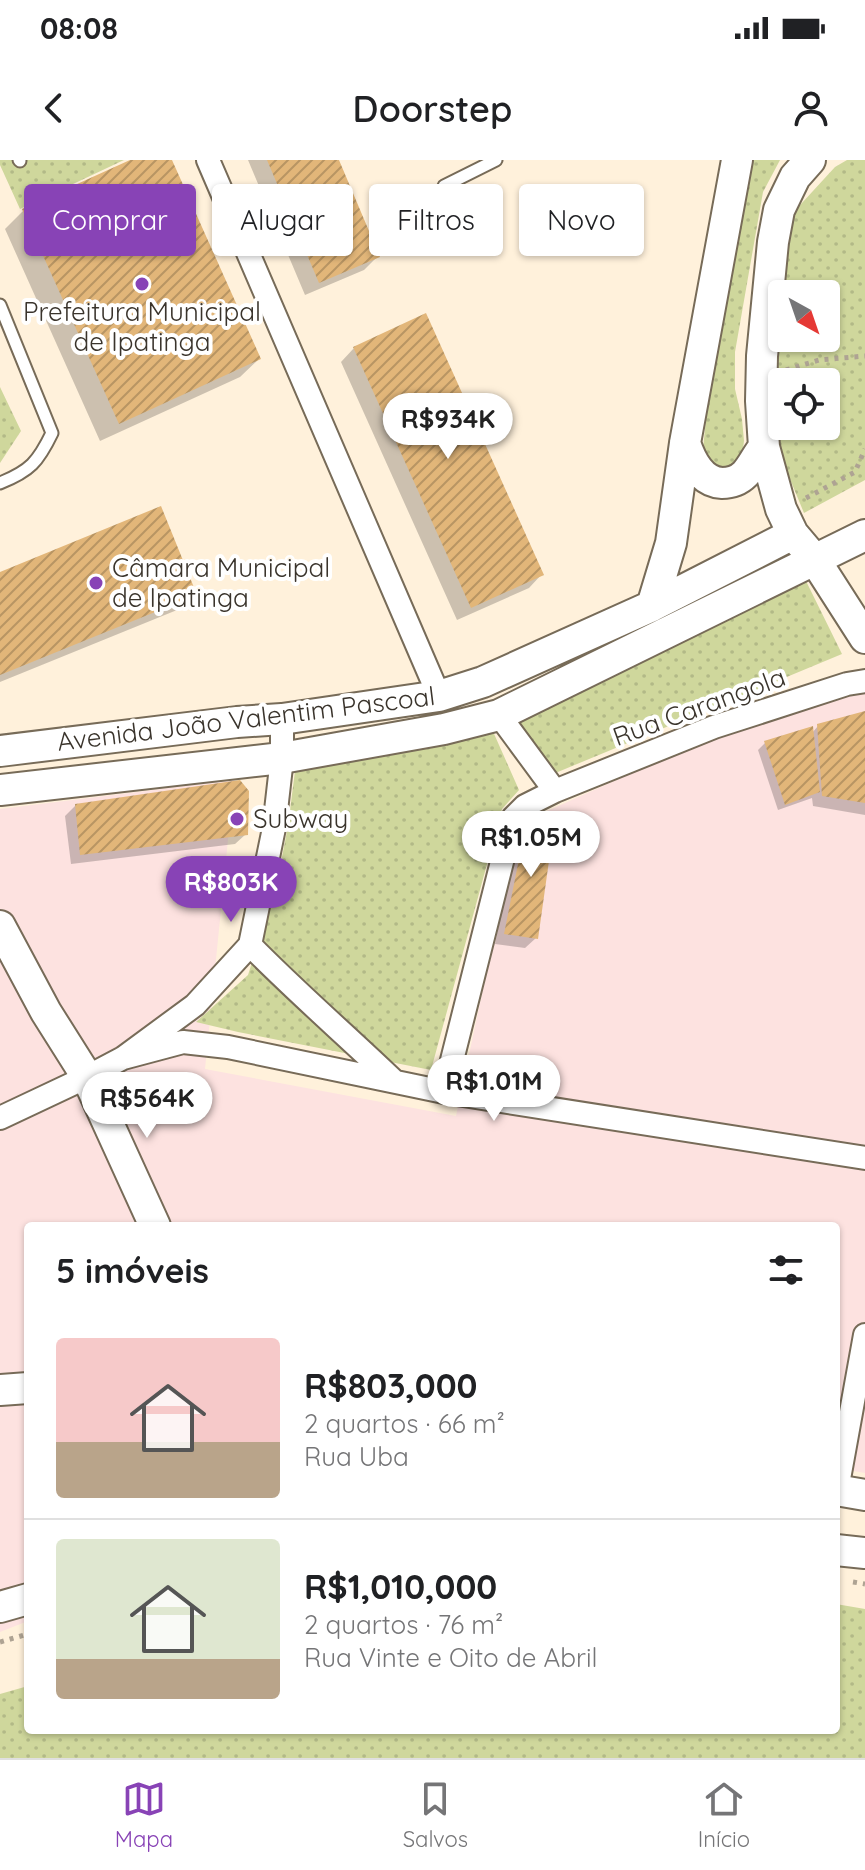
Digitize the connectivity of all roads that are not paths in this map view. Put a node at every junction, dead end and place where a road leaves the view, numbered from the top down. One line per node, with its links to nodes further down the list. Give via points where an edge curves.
1 (208, 160): 16 (street)
2 (496, 160): 5 (lane)
3 (737, 160): 7 (street)
4 (810, 160): 8 (street, via 779,210 773,242 762,375)
5 (448, 184)
6 (0, 305): 9 (lane, via 52,433 23,474)
7 (685, 443): 8 (street, via 700,473 714,483 730,483 745,474); 13 (street, via 671,543)
8 (764, 447): 10 (street)
9 (0, 483)
10 (793, 534): 12 (street); 13 (street, Avenida João Valentim Pascoal)
11 (865, 535): 12 (street, Avenida João Valentim Pascoal)
12 (815, 560): 14 (street); 17 (street, Avenida João Valentim Pascoal)
13 (652, 606): 16 (street, Avenida João Valentim Pascoal, via 483,682)
14 (865, 638)
15 (865, 681): 22 (street, Rua Carangola, via 714,727)
16 (439, 696): 18 (street, Avenida João Valentim Pascoal)
17 (499, 715): 20 (street, Avenida João Valentim Pascoal); 22 (street)
18 (282, 719): 19 (street, Avenida João Valentim Pascoal); 20 (street)
19 (0, 751)
20 (282, 758): 21 (street, Avenida João Valentim Pascoal); 24 (street)
21 (0, 790)
22 (555, 791): 28 (street, Rua Carangola, via 513,818)
23 (0, 926): 26 (street)
24 (250, 945): 25 (street, via 195,1005); 27 (street)
25 (123, 1058): 26 (street); 27 (street, via 183,1042)
26 (87, 1077): 29 (street); 31 (street)
27 (394, 1081): 28 (street)
28 (444, 1092): 30 (street)
29 (0, 1118)
30 (865, 1158)
31 (153, 1222)
32 (865, 1335): 35 (street)
33 (24, 1388): 34 (street)
34 (0, 1390)
35 (840, 1469)
36 (840, 1491): 37 (street)
37 (865, 1495)
38 (840, 1550): 39 (street)
39 (865, 1553)
40 (24, 1600): 41 (street)
41 (0, 1607)

